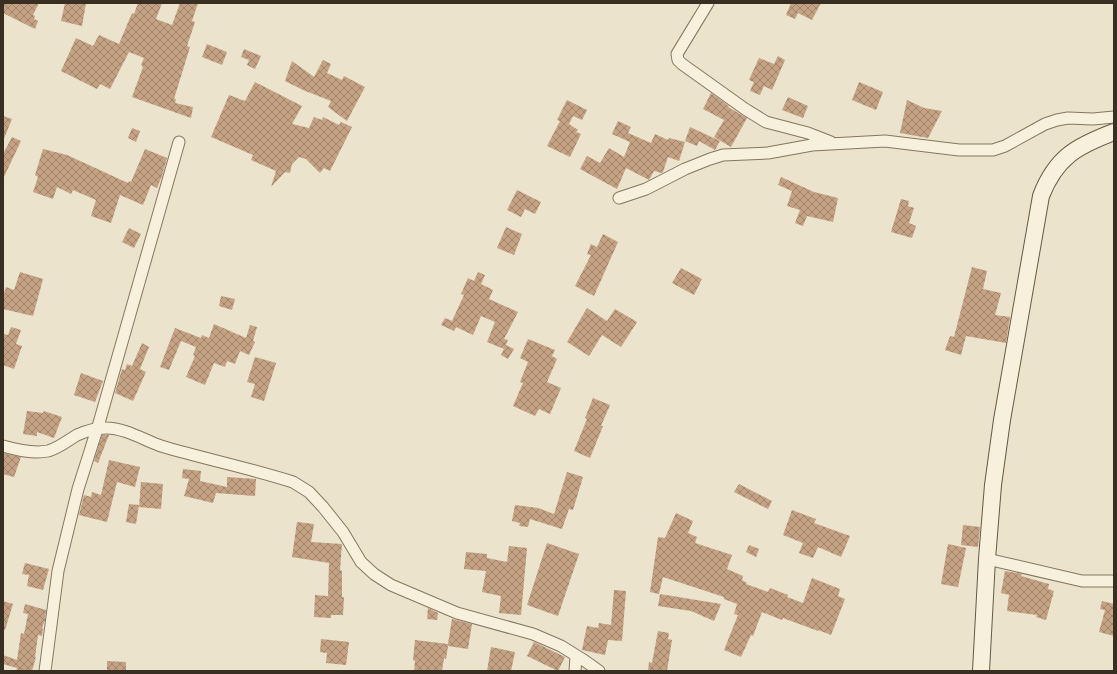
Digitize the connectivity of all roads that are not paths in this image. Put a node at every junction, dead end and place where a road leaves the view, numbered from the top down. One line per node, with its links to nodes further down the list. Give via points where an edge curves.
1 (708, 3): 5 (street, via 677,54 678,60 766,122)
2 (1114, 117): 5 (street, via 1058,120 993,150 959,150 885,142)
3 (1114, 132): 9 (main road, via 1082,145 1072,152 1056,168 1041,196 1001,427)
4 (179, 142): 7 (street)
5 (835, 143): 6 (street, via 768,154 716,157 646,189)
6 (619, 198)
7 (97, 429): 8 (street, via 78,435 48,451 22,451); 11 (street, via 119,430 160,445 293,482 309,492 323,507 343,532 361,562 391,585 457,613 533,634 561,646); 12 (street, via 78,489 58,571)
8 (3, 446)
9 (987, 559): 10 (street, via 1082,581); 15 (main road)
10 (1114, 581)
11 (576, 656): 13 (street); 14 (street)
12 (45, 671)
13 (575, 671)
14 (599, 671)
15 (982, 671)

